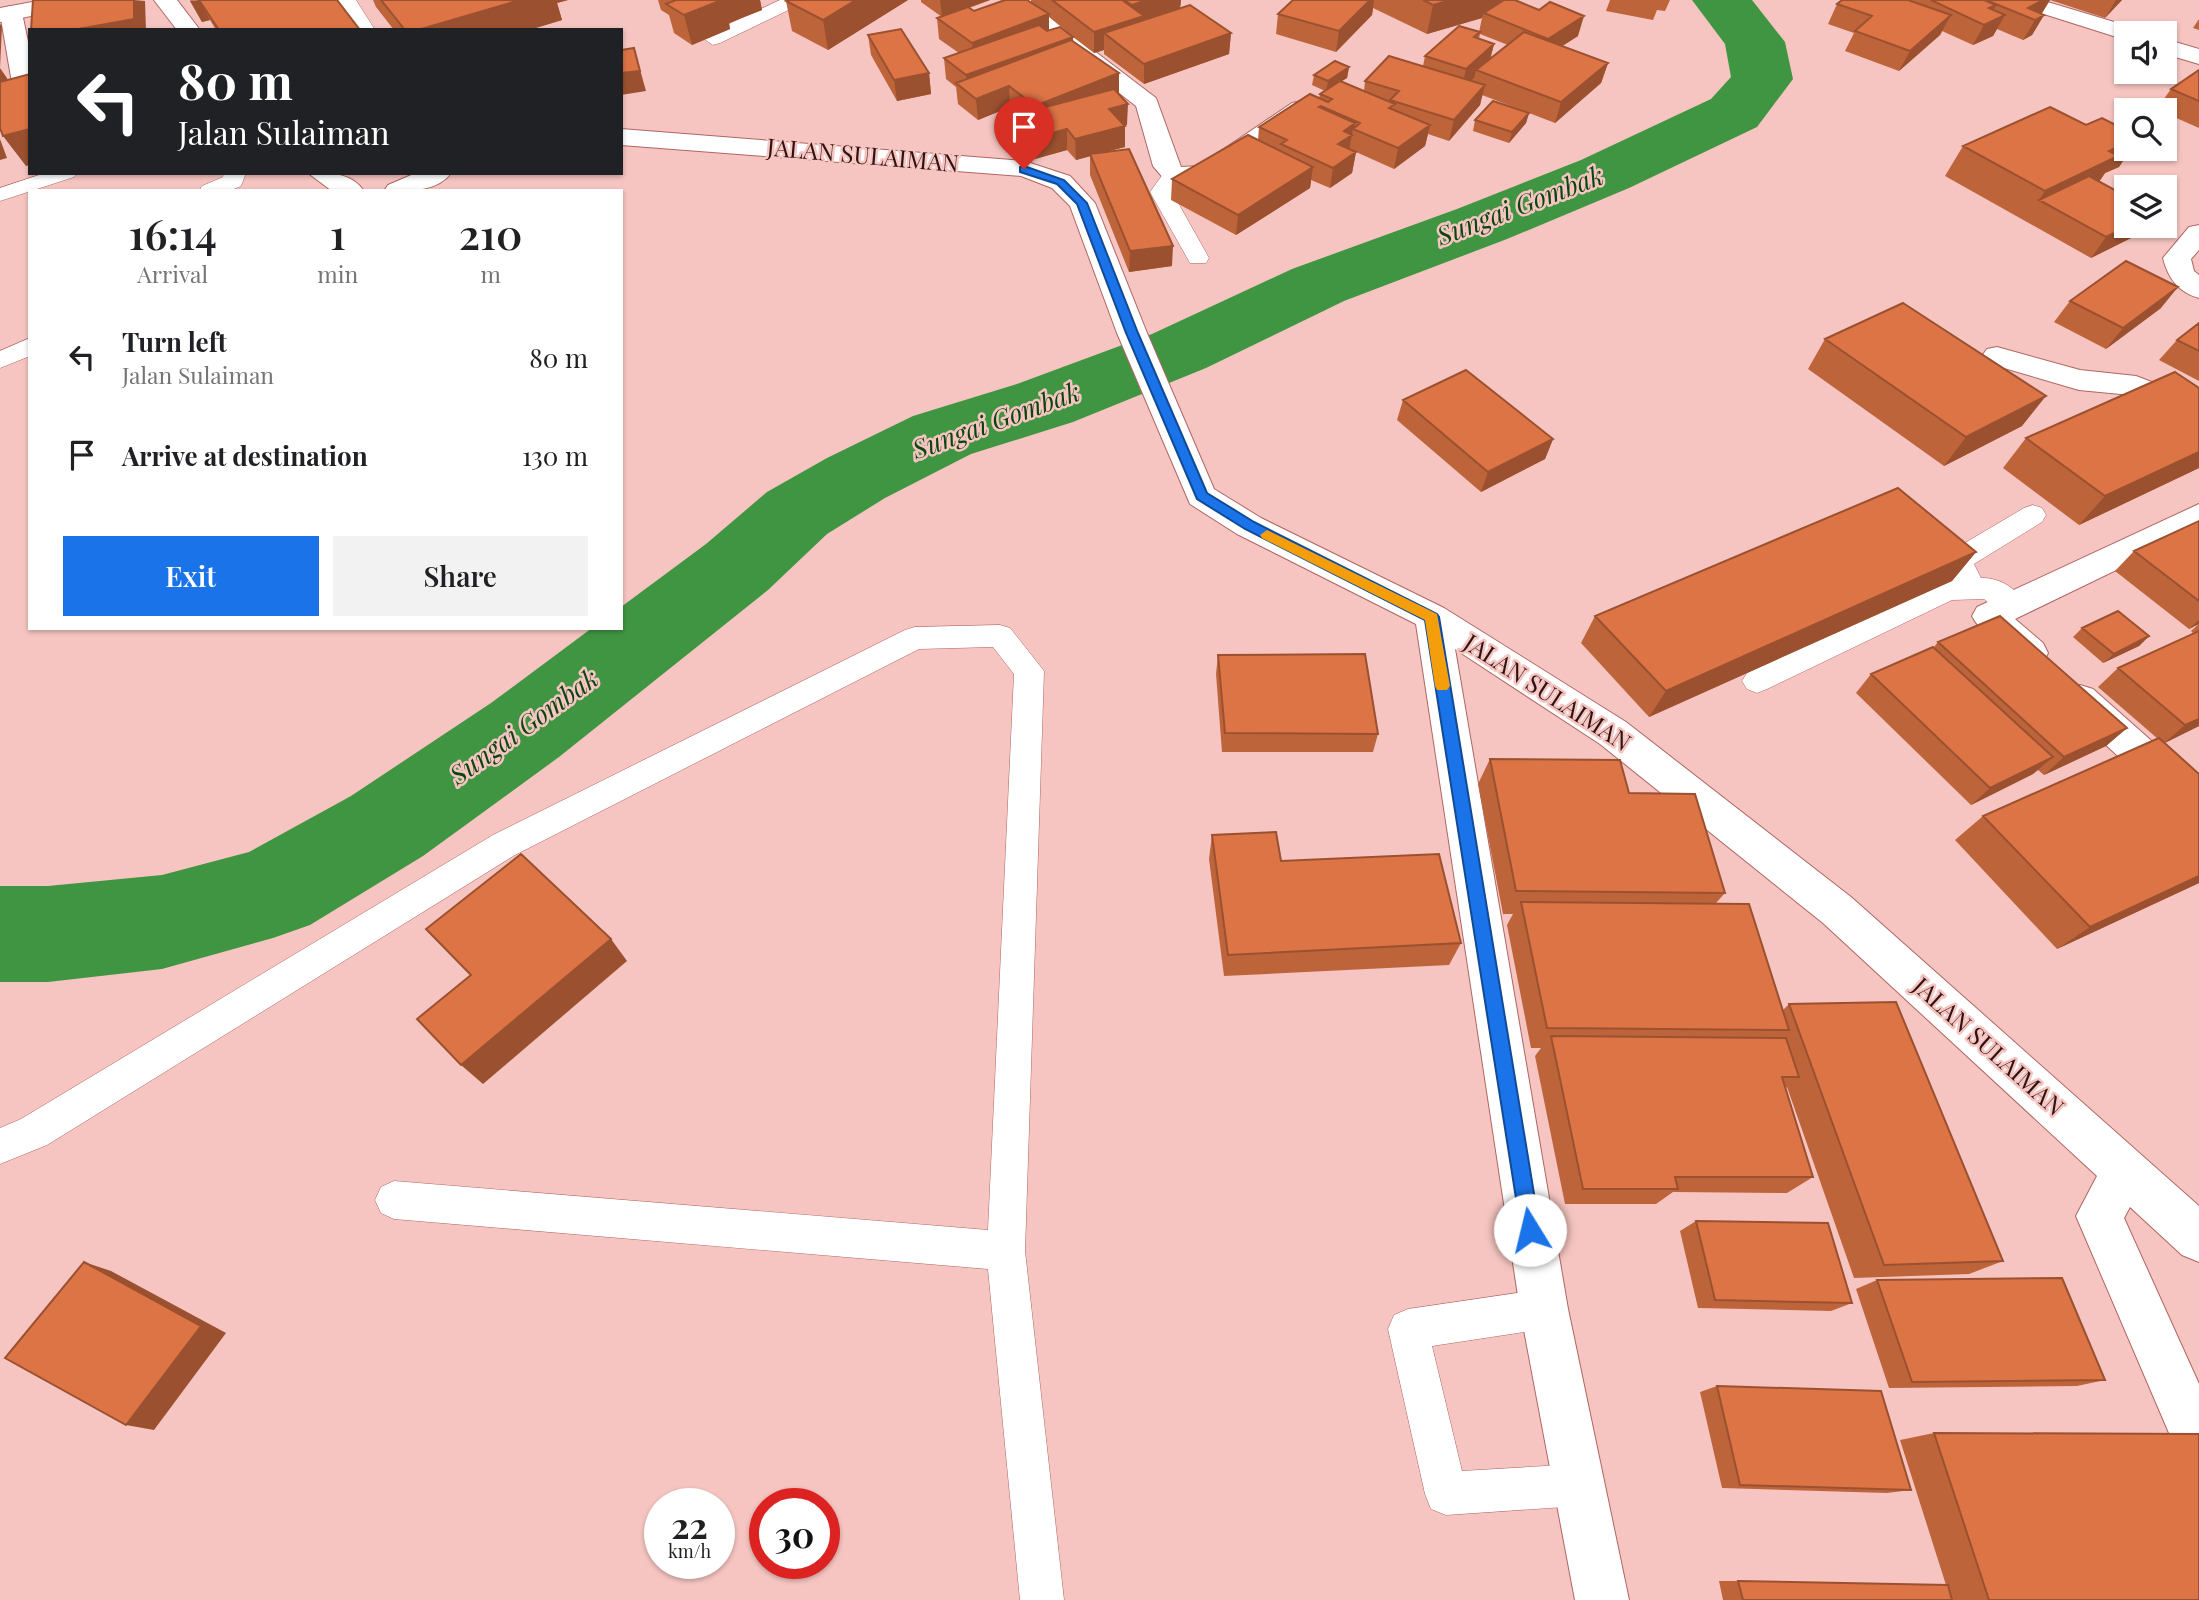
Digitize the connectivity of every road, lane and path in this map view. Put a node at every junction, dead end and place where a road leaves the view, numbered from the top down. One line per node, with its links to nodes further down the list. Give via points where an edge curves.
1 (78, 0): 7 (street)
2 (165, 0): 8 (street)
3 (347, 0): 9 (lane)
4 (795, 0): 11 (lane)
5 (1025, 0): 17 (street, via 1028,11 1147,103 1166,166)
6 (2009, 0): 10 (street)
7 (6, 14): 15 (street, via 24,82 21,95)
8 (187, 28)
9 (365, 28)
10 (2114, 29)
11 (713, 39)
12 (2177, 50): 13 (street)
13 (2199, 57)
14 (1322, 99): 17 (street, via 1208,171)
15 (0, 108)
16 (623, 137): 37 (street, JALAN SULAIMAN, via 1024,169 1061,182 1082,203 1201,496 1249,526)
17 (1173, 174): 27 (lane, via 1161,192)
18 (61, 175): 25 (lane)
19 (234, 175): 22 (lane, via 233,181)
20 (324, 175): 23 (street)
21 (433, 175): 24 (street)
22 (215, 189)
23 (348, 189)
24 (402, 189)
25 (0, 195)
26 (2199, 233): 28 (street, via 2177,258 2181,274)
27 (1198, 258)
28 (2199, 289)
29 (28, 347): 31 (lane)
30 (1997, 356): 32 (street, via 2079,380 2136,386)
31 (0, 360)
32 (2199, 412)
33 (2033, 515): 35 (lane, via 1958,560)
34 (2197, 520): 36 (street)
35 (1973, 589): 36 (lane, via 1990,588); 38 (lane, via 1948,590)
36 (2012, 605): 39 (street, via 1989,616)
37 (1432, 617): 41 (street, JALAN SULAIMAN, via 1613,733 1837,910); 45 (street)
38 (1757, 681)
39 (2199, 807)
40 (0, 1146): 44 (lane, via 34,1132 504,845 915,638 1000,636 1029,671)
41 (2125, 1172): 43 (street, JALAN SULAIMAN); 46 (street, via 2099,1216)
42 (394, 1200): 44 (lane)
43 (2199, 1238)
44 (1006, 1251): 48 (lane)
45 (1544, 1309): 47 (street); 47 (lane, via 1408,1328 1446,1494)
46 (2199, 1443)
47 (1579, 1485): 49 (street)
48 (1042, 1600)
49 (1602, 1600)

